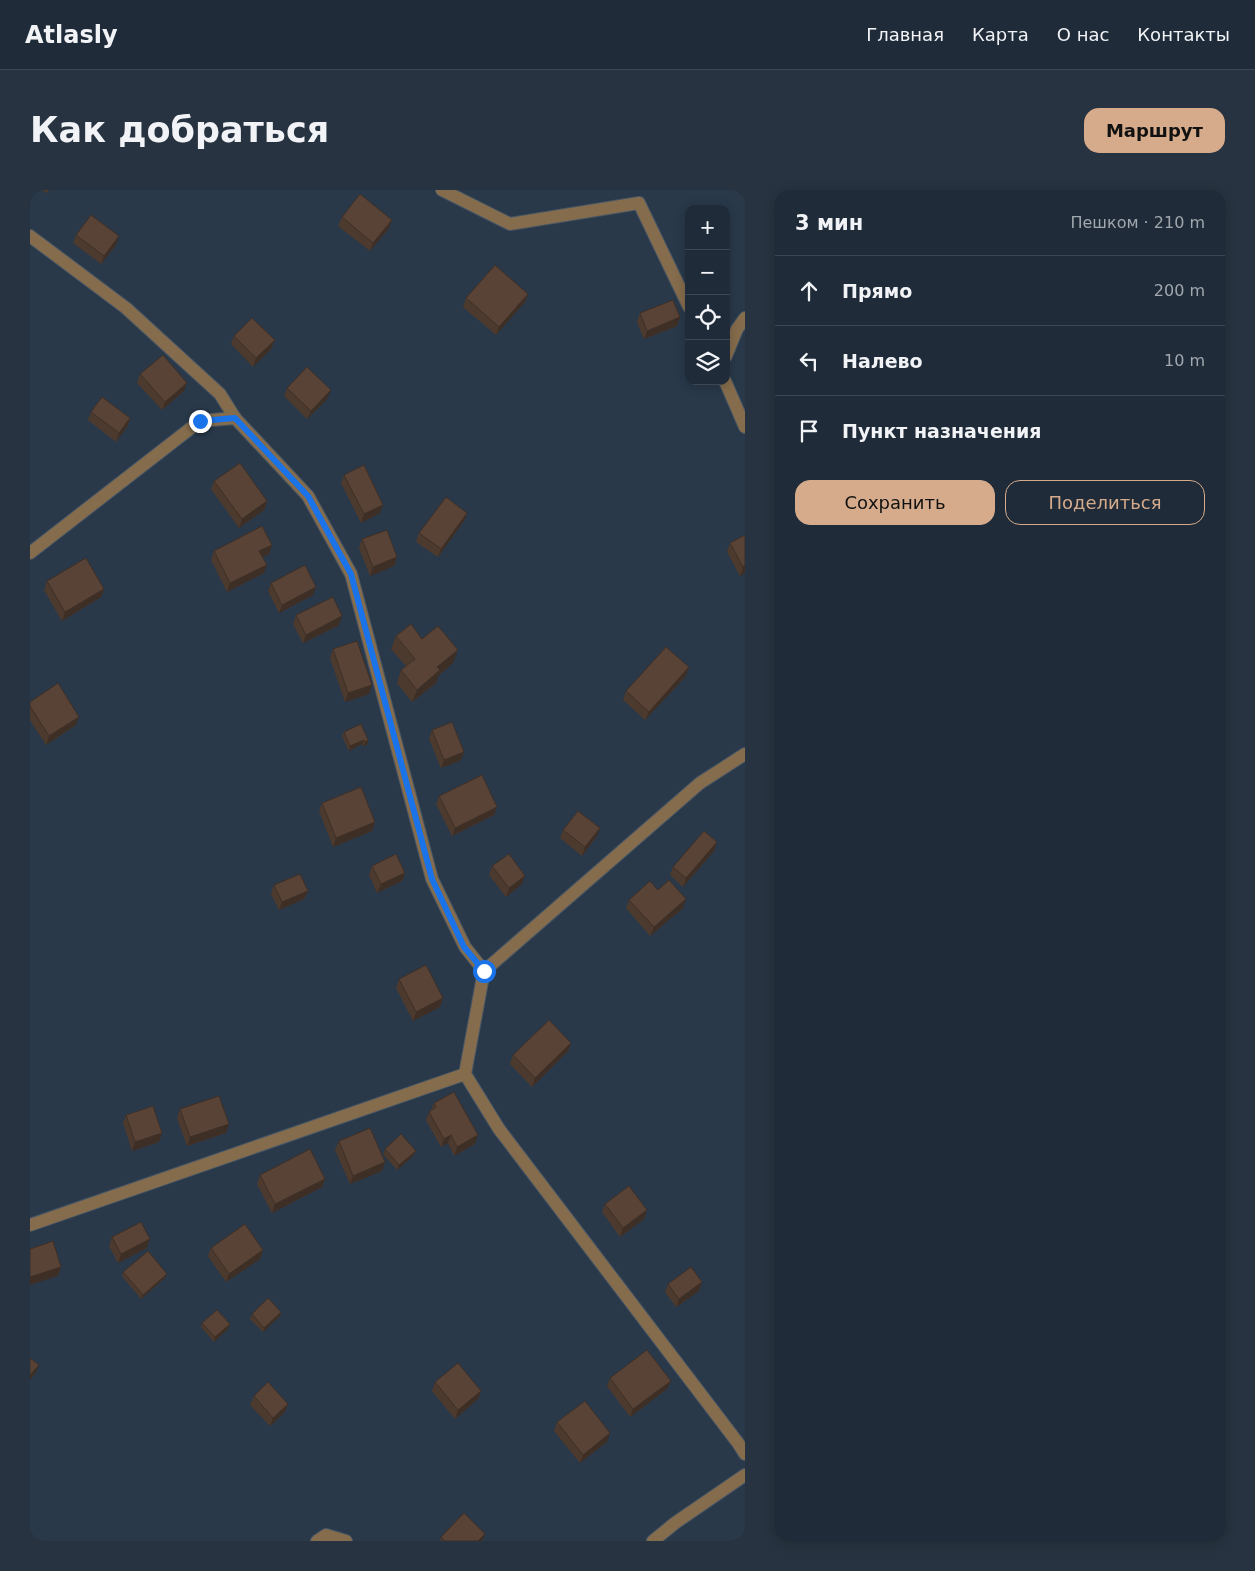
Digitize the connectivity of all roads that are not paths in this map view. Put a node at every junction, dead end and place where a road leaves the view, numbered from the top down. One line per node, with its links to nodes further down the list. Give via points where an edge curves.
1 (442, 190): 3 (street, via 510,224 639,203)
2 (30, 236): 7 (street, via 126,308 220,394)
3 (685, 299)
4 (745, 318): 5 (street)
5 (730, 347)
6 (727, 385): 8 (street)
7 (235, 418): 9 (street, via 200,421); 11 (street, via 308,496 351,574 432,879 464,947)
8 (745, 426)
9 (30, 553)
10 (745, 754): 11 (street, via 700,783)
11 (484, 971): 12 (street)
12 (465, 1074): 13 (street); 14 (street, via 498,1129)
13 (30, 1225)
14 (742, 1439): 15 (street)
15 (745, 1454)
16 (745, 1475): 19 (street)
17 (317, 1541): 18 (street, via 326,1535)
18 (346, 1541)
19 (653, 1541)

